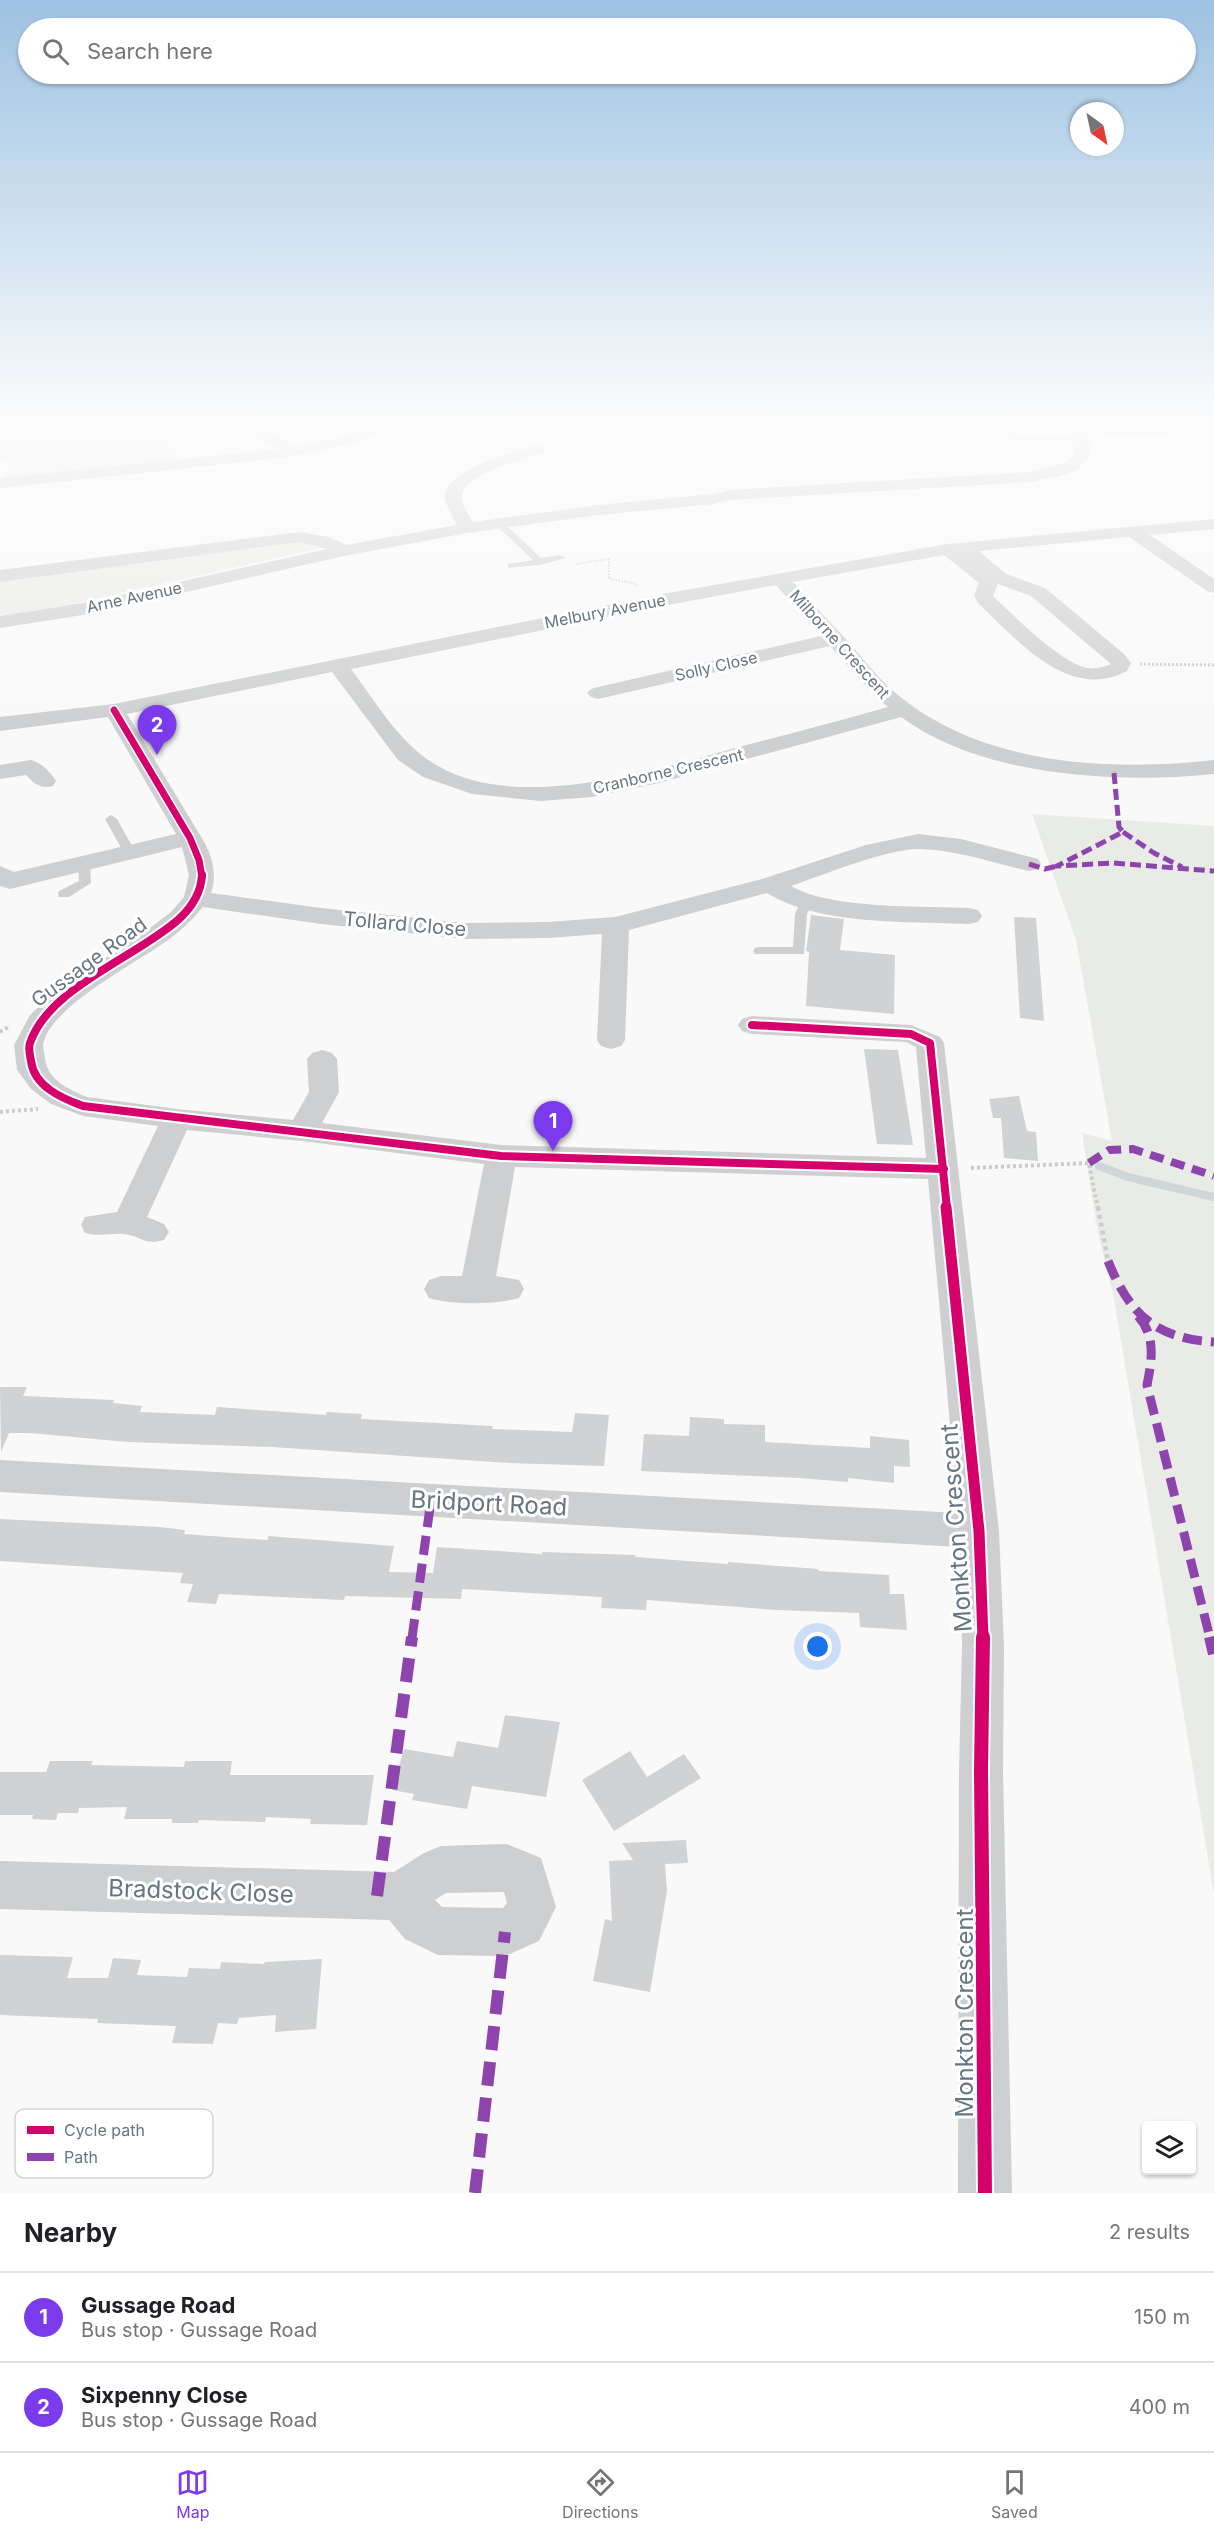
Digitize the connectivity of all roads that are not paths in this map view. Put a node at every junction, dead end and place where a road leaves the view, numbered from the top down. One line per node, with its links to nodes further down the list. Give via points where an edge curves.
1 (465, 523): 5 (street)
2 (506, 523): 3 (street, Arne Avenue)
3 (500, 524): 5 (street, Arne Avenue); 10 (lane)
4 (1214, 524): 6 (street, Melbury Avenue)
5 (467, 528): 8 (street, Arne Avenue)
6 (1132, 531): 7 (street, Melbury Avenue); 15 (street)
7 (956, 548): 13 (street, Melbury Avenue); 14 (street)
8 (344, 551): 12 (street, via 323,540 299,537); 16 (street, Arne Avenue, via 89,608)
9 (561, 558): 10 (lane)
10 (540, 562): 11 (lane)
11 (511, 566)
12 (0, 576)
13 (779, 578): 17 (street, Milborne Crescent); 18 (street, Melbury Avenue)
14 (998, 584): 14 (street, via 1038,592 1121,663 1115,669 1095,673 1068,667 985,599 982,595)
15 (1214, 587)
16 (0, 622)
17 (835, 639): 19 (street, Solly Close); 21 (street, Milborne Crescent)
18 (338, 666): 20 (street, Melbury Avenue); 21 (street, Cranborne Crescent, via 406,755 431,772 472,787 542,794 592,790 659,776)
19 (598, 693)
20 (114, 710): 22 (street, Melbury Avenue); 27 (street, Gussage Road)
21 (902, 710): 23 (street, Milborne Crescent, via 961,740 1063,767 1114,773)
22 (0, 724)
23 (1214, 767)
24 (0, 772): 25 (street, via 31,767)
25 (45, 781)
26 (111, 819): 28 (lane)
27 (190, 838): 28 (street); 34 (street, Gussage Road, via 201,866 202,882)
28 (130, 853): 29 (street)
29 (84, 864): 31 (street); 33 (lane, via 85,883)
30 (1029, 864): 32 (street, Tollard Close, via 961,846 918,841 875,850)
31 (3, 882)
32 (771, 884): 35 (street); 37 (street, Tollard Close)
33 (64, 894)
34 (196, 899): 37 (street, Tollard Close, via 465,930); 42 (street, Gussage Road, via 178,921 47,1010 35,1023 25,1051 34,1074 69,1102)
35 (807, 902): 36 (street, via 852,910); 38 (lane, via 801,914 799,951)
36 (969, 916)
37 (615, 925): 40 (street)
38 (760, 951)
39 (752, 1025): 45 (street, Monkton Crescent, via 911,1034 930,1043)
40 (611, 1040)
41 (322, 1059): 43 (street, via 324,1092)
42 (177, 1119): 43 (street, Gussage Road); 46 (street)
43 (302, 1131): 44 (street, Gussage Road)
44 (501, 1156): 45 (street, Gussage Road); 47 (street, via 492,1289)
45 (944, 1169): 49 (street, Monkton Crescent)
46 (126, 1226)
47 (441, 1289)
48 (0, 1476): 49 (street, Bridport Road)
49 (979, 1531): 52 (street, Monkton Crescent, via 984,1646 981,1771)
50 (0, 1886): 51 (street, Bradstock Close)
51 (401, 1896)
52 (985, 2193)

